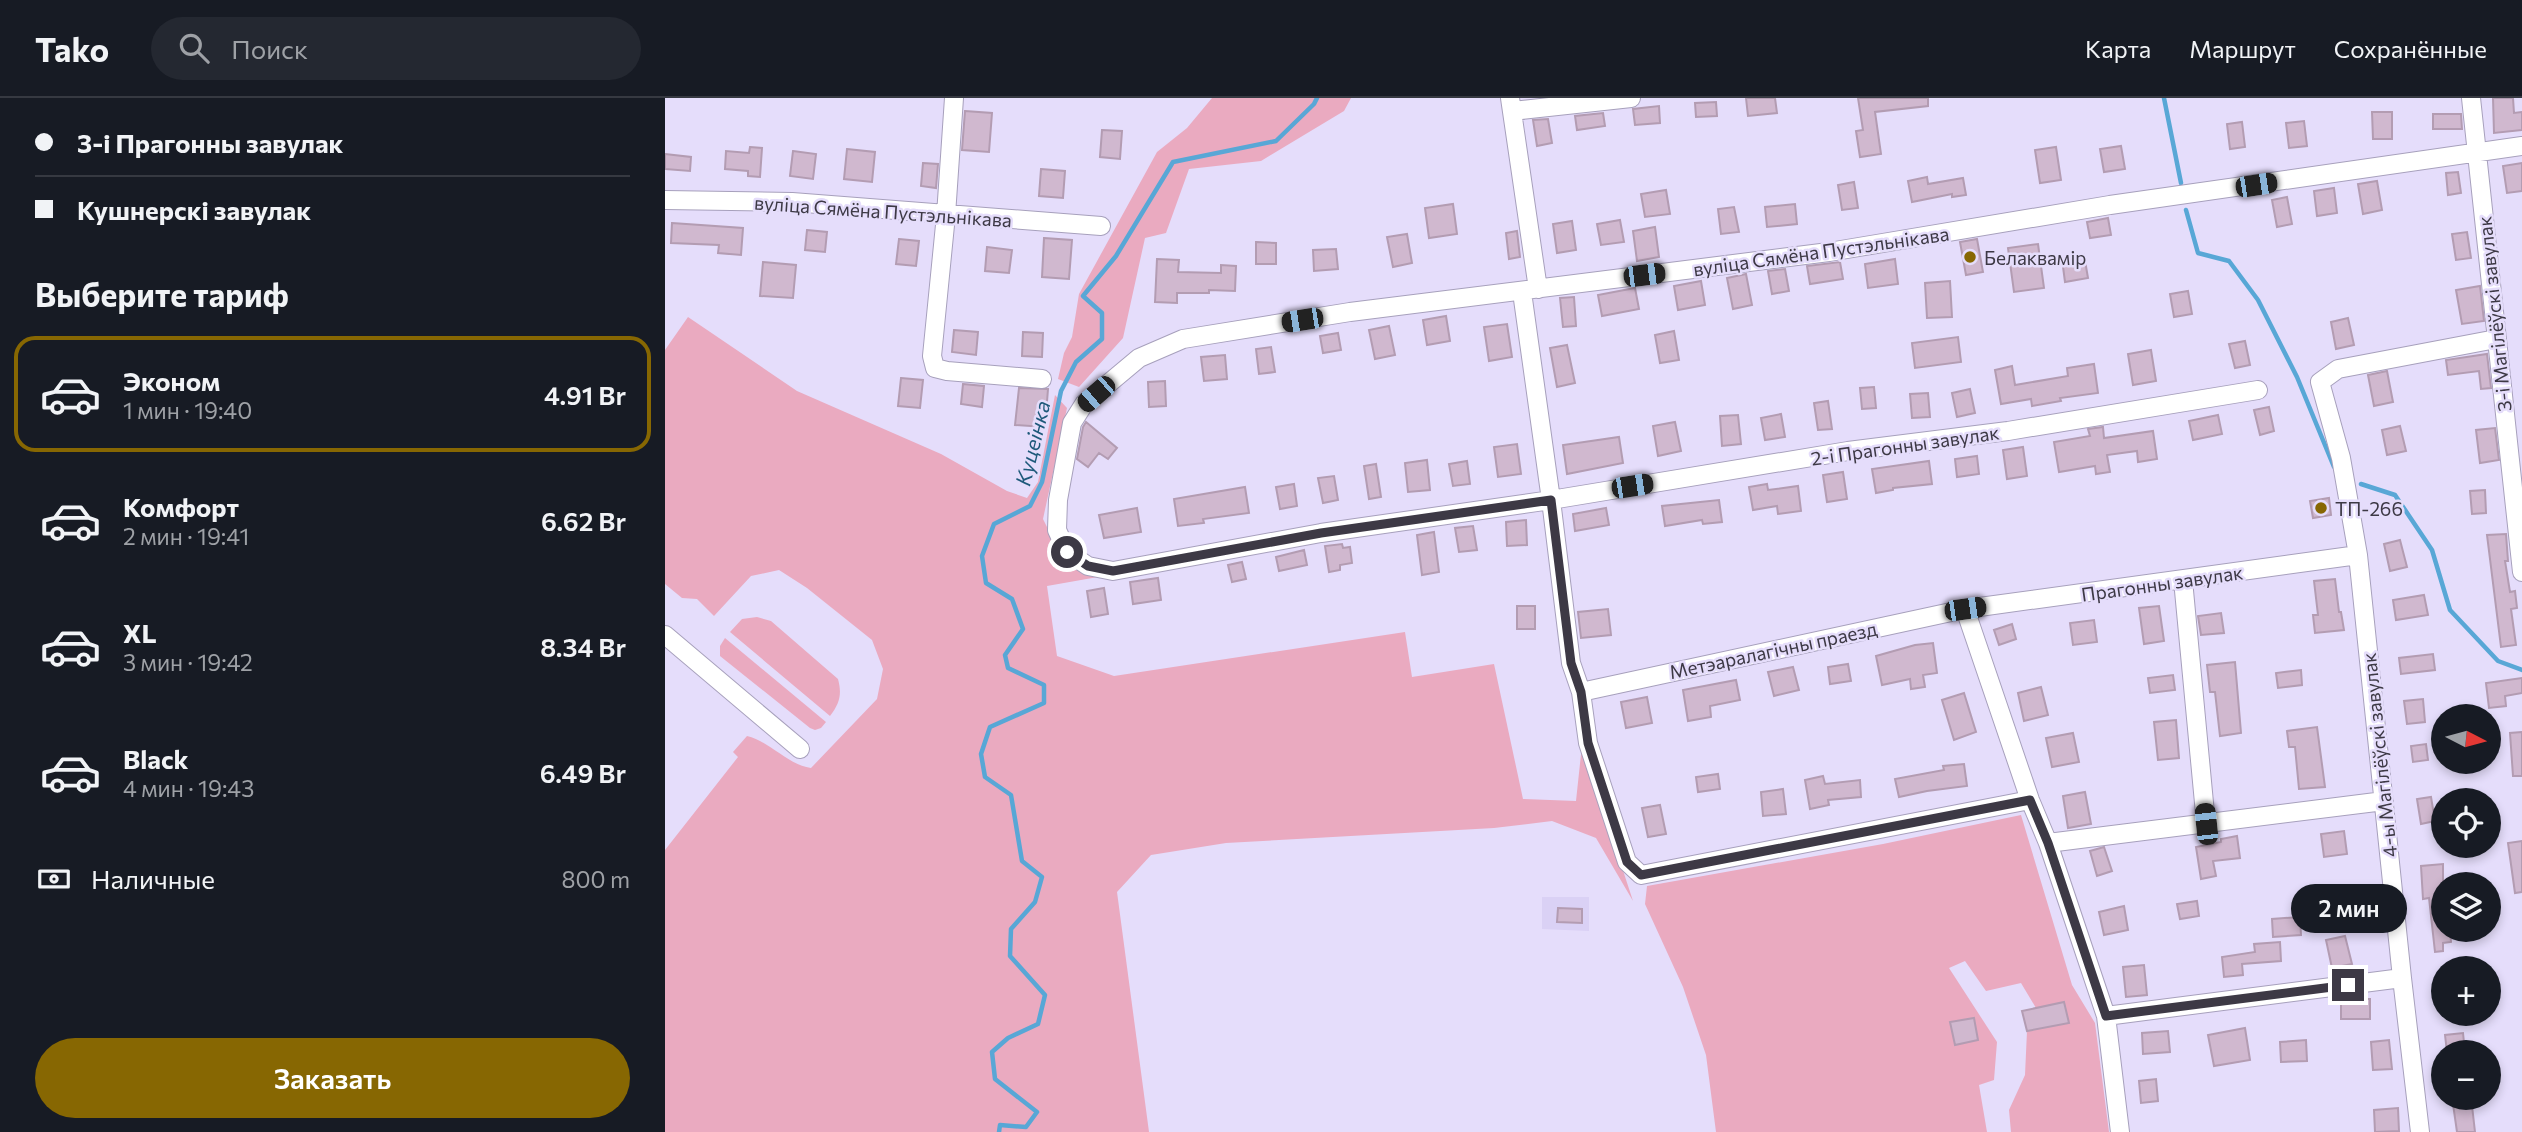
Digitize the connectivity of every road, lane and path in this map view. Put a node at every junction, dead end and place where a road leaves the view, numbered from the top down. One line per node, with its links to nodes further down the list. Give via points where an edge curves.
1 (954, 98): 8 (street)
2 (1631, 98): 4 (street)
3 (2471, 98): 6 (street, 3-і Магілёўскі завулак)
4 (1511, 105): 10 (street)
5 (2522, 146): 6 (street, вуліца Сямёна Пустэльнікава)
6 (2477, 152): 10 (street, вуліца Сямёна Пустэльнікава, via 2110,205 1829,252); 11 (street, 3-і Магілёўскі завулак)
7 (665, 200): 8 (street, вуліца Сямёна Пустэльнікава, via 792,202)
8 (946, 215): 9 (street, вуліца Сямёна Пустэльнікава); 12 (street, via 932,356 935,368)
9 (1101, 226)
10 (1530, 290): 14 (street); 15 (street, вуліца Сямёна Пустэльнікава, via 1183,339 1139,358 1084,404 1072,423 1058,500 1057,530)
11 (2496, 339): 16 (street, 4-ы Магілёўскі завулак, via 2338,369 2320,382 2341,458); 17 (street, 3-і Магілёўскі завулак)
12 (1042, 379)
13 (2258, 390): 14 (street, 2-і Прагонны завулак)
14 (1551, 500): 15 (street, 2-і Прагонны завулак, via 1321,533 1113,571 1088,566); 21 (street, via 1571,663)
15 (1067, 552)
16 (2358, 555): 18 (street, Прагонны завулак); 24 (street, 4-ы Магілёўскі завулак)
17 (2522, 572)
18 (2183, 580): 19 (street, Прагонны завулак); 25 (street)
19 (1965, 609): 21 (street, Метэаралагічны праезд); 23 (street)
20 (665, 635): 22 (street)
21 (1581, 692): 23 (street, via 1588,743 1608,808 1627,862 1641,875)
22 (800, 749)
23 (2030, 800): 26 (street)
24 (2384, 801): 25 (street); 27 (street, 4-ы Магілёўскі завулак)
25 (2206, 824): 26 (street)
26 (2048, 843): 28 (street)
27 (2402, 978): 28 (street); 30 (street, 4-ы Магілёўскі завулак)
28 (2106, 1016): 29 (street)
29 (2120, 1132)
30 (2420, 1132)

